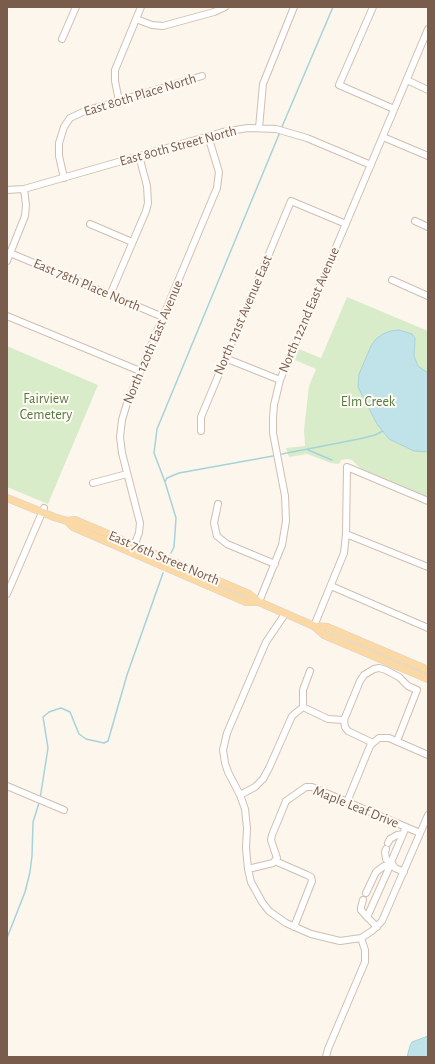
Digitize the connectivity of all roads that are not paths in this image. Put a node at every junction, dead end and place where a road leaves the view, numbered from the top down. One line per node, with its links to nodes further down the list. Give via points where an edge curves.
1 (76, 7): 8 (street)
2 (141, 7): 6 (street)
3 (225, 7): 6 (street, via 163,26 152,25)
4 (294, 7): 14 (street, via 263,84)
5 (373, 7): 13 (street, via 339,86)
6 (136, 18): 12 (street, via 115,70)
7 (428, 29): 10 (street, North 122nd East Avenue)
8 (62, 39)
9 (202, 76): 12 (street, East 80th Place North)
10 (406, 80): 11 (street); 13 (street, North 122nd East Avenue)
11 (428, 90)
12 (119, 101): 20 (street, East 80th Place North, via 85,111 66,122 59,138 58,149)
13 (394, 109): 16 (street, North 122nd East Avenue)
14 (259, 128): 15 (street, East 80th Street North); 19 (street, East 80th Street North, via 276,129 307,138)
15 (208, 136): 17 (street, East 80th Street North); 34 (street, North 120th East Avenue, via 219,172 217,188)
16 (383, 137): 18 (street); 19 (street, North 122nd East Avenue)
17 (139, 156): 20 (street, East 80th Street North); 27 (street, via 148,197 146,211)
18 (428, 156)
19 (371, 165): 25 (street, North 122nd East Avenue)
20 (64, 178): 21 (street, East 80th Street North)
21 (24, 189): 22 (street, East 80th Street North); 28 (street, via 25,216)
22 (7, 190)
23 (415, 222): 26 (street)
24 (90, 224): 27 (street)
25 (346, 224): 35 (street, North 121st Avenue East, via 292,201); 37 (street, North 122nd East Avenue)
26 (428, 227)
27 (132, 242): 31 (street)
28 (10, 253): 29 (street); 31 (street, East 78th Place North)
29 (7, 261)
30 (392, 280): 32 (street)
31 (110, 295): 34 (street, East 78th Place North)
32 (428, 296)
33 (7, 316): 36 (street)
34 (163, 317): 36 (street, North 120th East Avenue)
35 (226, 358): 37 (street); 38 (street, North 121st Avenue East, via 201,417)
36 (140, 371): 39 (street, North 120th East Avenue, via 126,403 122,420 121,446)
37 (280, 380): 49 (street, North 122nd East Avenue, via 274,405 273,425 286,515 285,535)
38 (201, 431)
39 (127, 474): 40 (street); 47 (street, North 120th East Avenue, via 140,523)
40 (93, 483)
41 (7, 498): 44 (main road, East 76th Street North)
42 (428, 501): 46 (street, via 347,467)
43 (218, 504): 49 (street, via 214,524 217,536 227,544)
44 (43, 510): 45 (main road, East 76th Street North); 52 (street)
45 (67, 521): 47 (main road, East 76th Street North, via 75,520); 48 (main road, East 76th Street North, via 73,527)
46 (346, 534): 50 (street); 51 (street, via 344,553)
47 (135, 545): 48 (street, North 120th East Avenue); 53 (main road, East 76th Street North, via 249,594)
48 (132, 553): 53 (main road, East 76th Street North, via 246,602)
49 (275, 564): 53 (street, North 122nd East Avenue)
50 (428, 567)
51 (330, 586): 55 (street); 56 (street)
52 (7, 594)
53 (259, 602): 54 (main road, East 76th Street North)
54 (285, 614): 55 (main road, East 76th Street North); 66 (street, via 266,642 225,738 225,763)
55 (314, 626): 57 (main road, East 76th Street North, via 327,627); 59 (main road, East 76th Street North, via 324,635)
56 (428, 628)
57 (428, 670)
58 (310, 671): 60 (street, via 303,690)
59 (428, 679)
60 (303, 707): 61 (street, via 328,719); 66 (street, via 292,716 263,779)
61 (344, 720): 62 (street, via 360,681 369,671 379,668 386,670 417,690); 63 (street, via 348,731)
62 (397, 741): 63 (street, via 379,738); 64 (street)
63 (373, 743): 67 (street)
64 (428, 755)
65 (7, 786): 68 (street)
66 (240, 795): 75 (street, via 247,818)
67 (347, 802): 70 (street, Maple Leaf Drive); 73 (street, Maple Leaf Drive, via 310,787 286,800 272,834)
68 (64, 810)
69 (428, 815): 71 (street)
70 (406, 827): 71 (street, Maple Leaf Drive); 72 (street)
71 (420, 833): 76 (street)
72 (403, 834): 74 (street, via 391,862); 74 (street, via 390,839 387,846 386,859)
73 (275, 861): 75 (street); 80 (street, via 311,877 312,881)
74 (392, 866): 76 (street); 77 (street, via 384,866 376,872); 79 (street, via 388,868)
75 (248, 870): 80 (street, via 251,882 265,906 276,917)
76 (404, 872): 81 (street)
77 (366, 893)
78 (363, 900): 79 (street, via 361,910)
79 (368, 918): 81 (street)
80 (294, 927): 82 (street, via 340,941)
81 (377, 927): 82 (street)
82 (361, 938): 83 (street, via 365,962)
83 (326, 1057)

